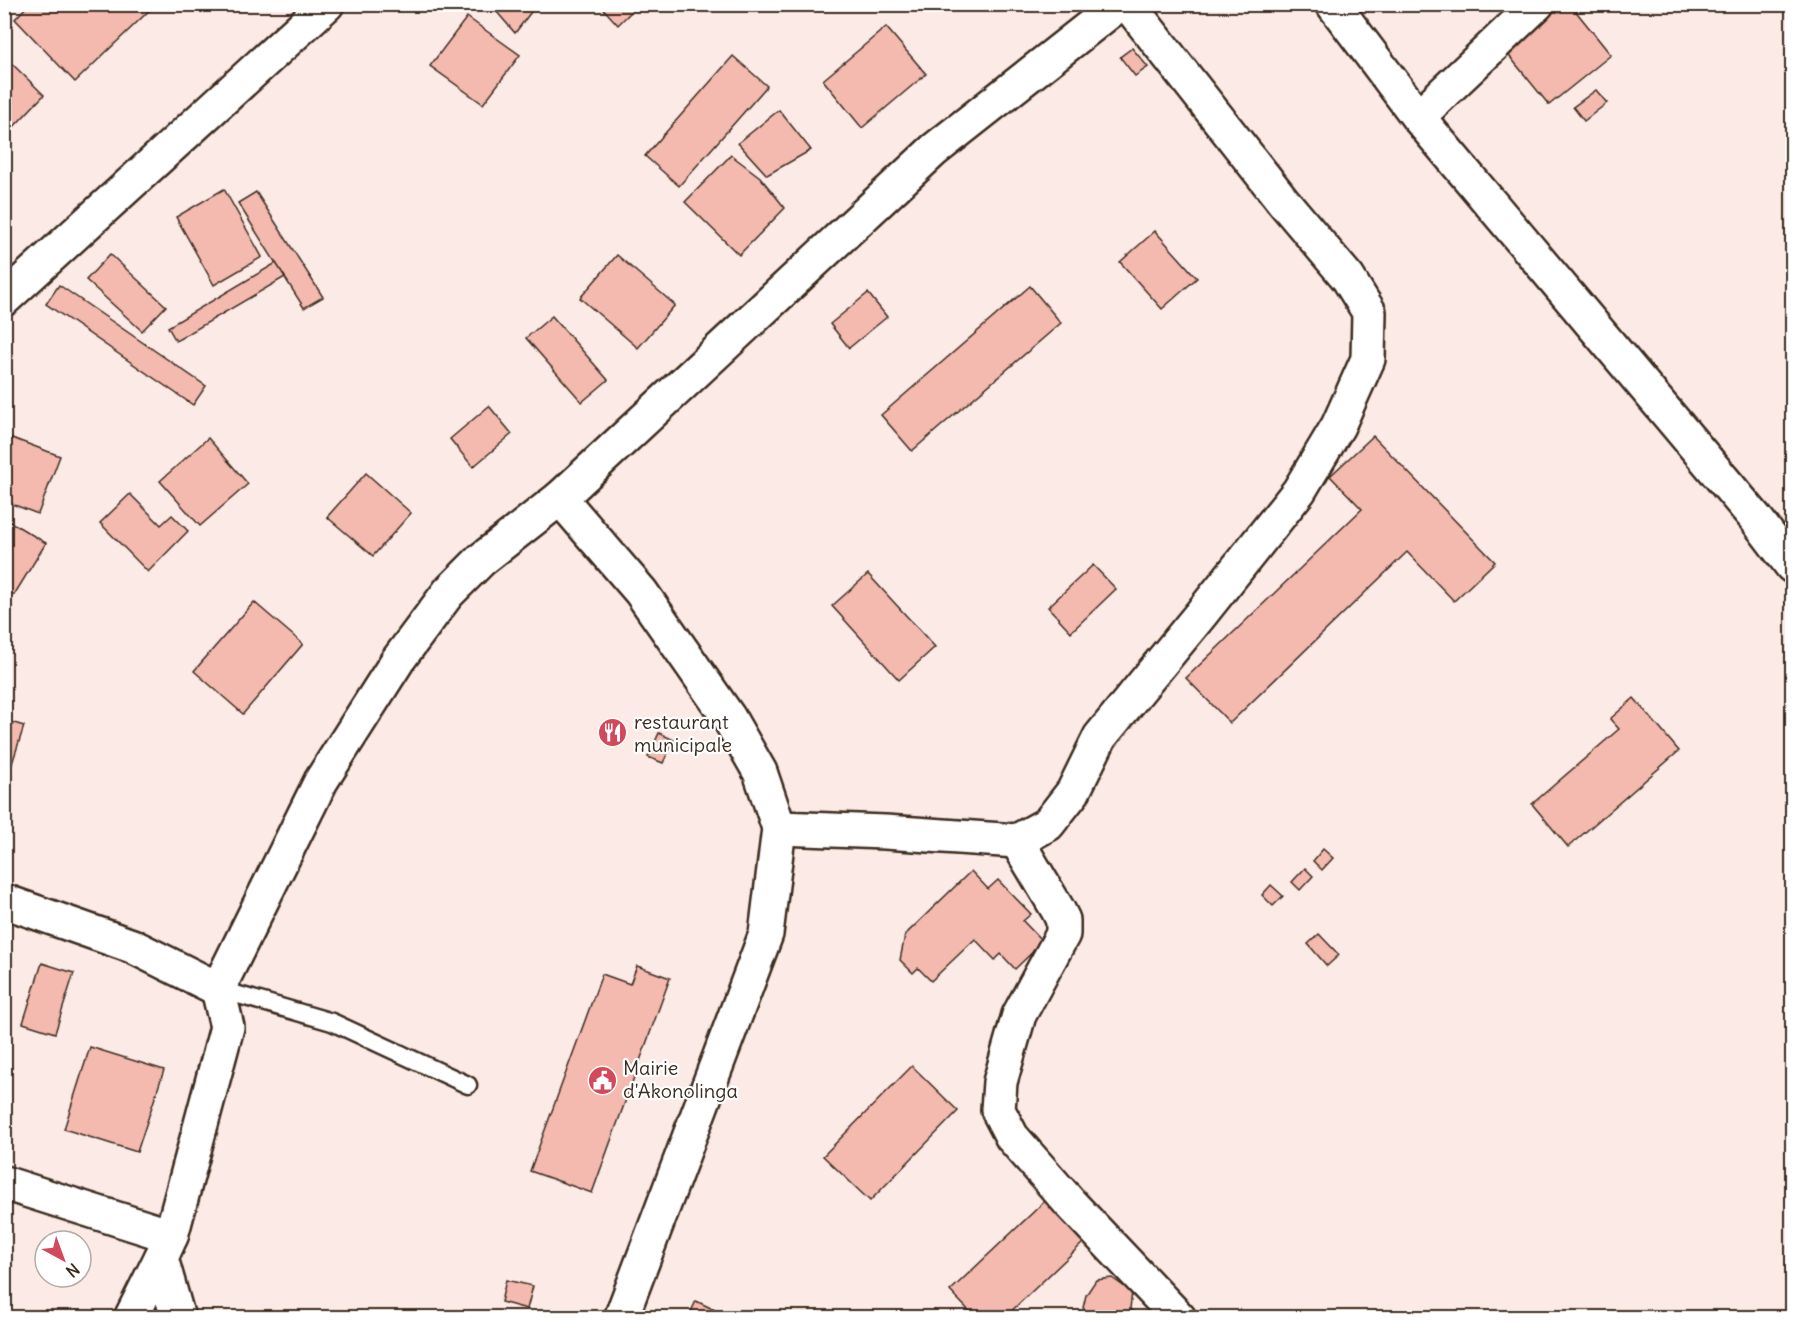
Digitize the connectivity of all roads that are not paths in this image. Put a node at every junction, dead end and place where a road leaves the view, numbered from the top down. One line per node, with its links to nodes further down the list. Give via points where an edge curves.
1 (327, 4): 7 (street)
2 (1119, 4): 8 (street, via 934,150)
3 (1128, 4): 11 (street, via 1348,278 1369,312 1368,359 1338,426 1299,491 1100,737 1073,792 1048,824)
4 (1333, 4): 6 (street)
5 (1537, 4): 6 (street)
6 (1418, 117): 9 (street)
7 (4, 299)
8 (560, 498): 10 (street, via 641,592 729,718 760,772); 13 (street, via 481,560 448,593 398,660 321,781)
9 (1792, 566)
10 (778, 828): 11 (street); 19 (street, via 765,934)
11 (1017, 841): 20 (street, via 1063,920 1063,934 1019,1015 1000,1082 998,1110 1012,1137)
12 (4, 901): 13 (street, via 132,946)
13 (219, 989): 14 (lane, via 332,1022); 16 (street, via 227,1027)
14 (468, 1085)
15 (4, 1183): 16 (street)
16 (166, 1247): 17 (street); 18 (street)
17 (131, 1317)
18 (178, 1317)
19 (621, 1317)
20 (1179, 1317)

